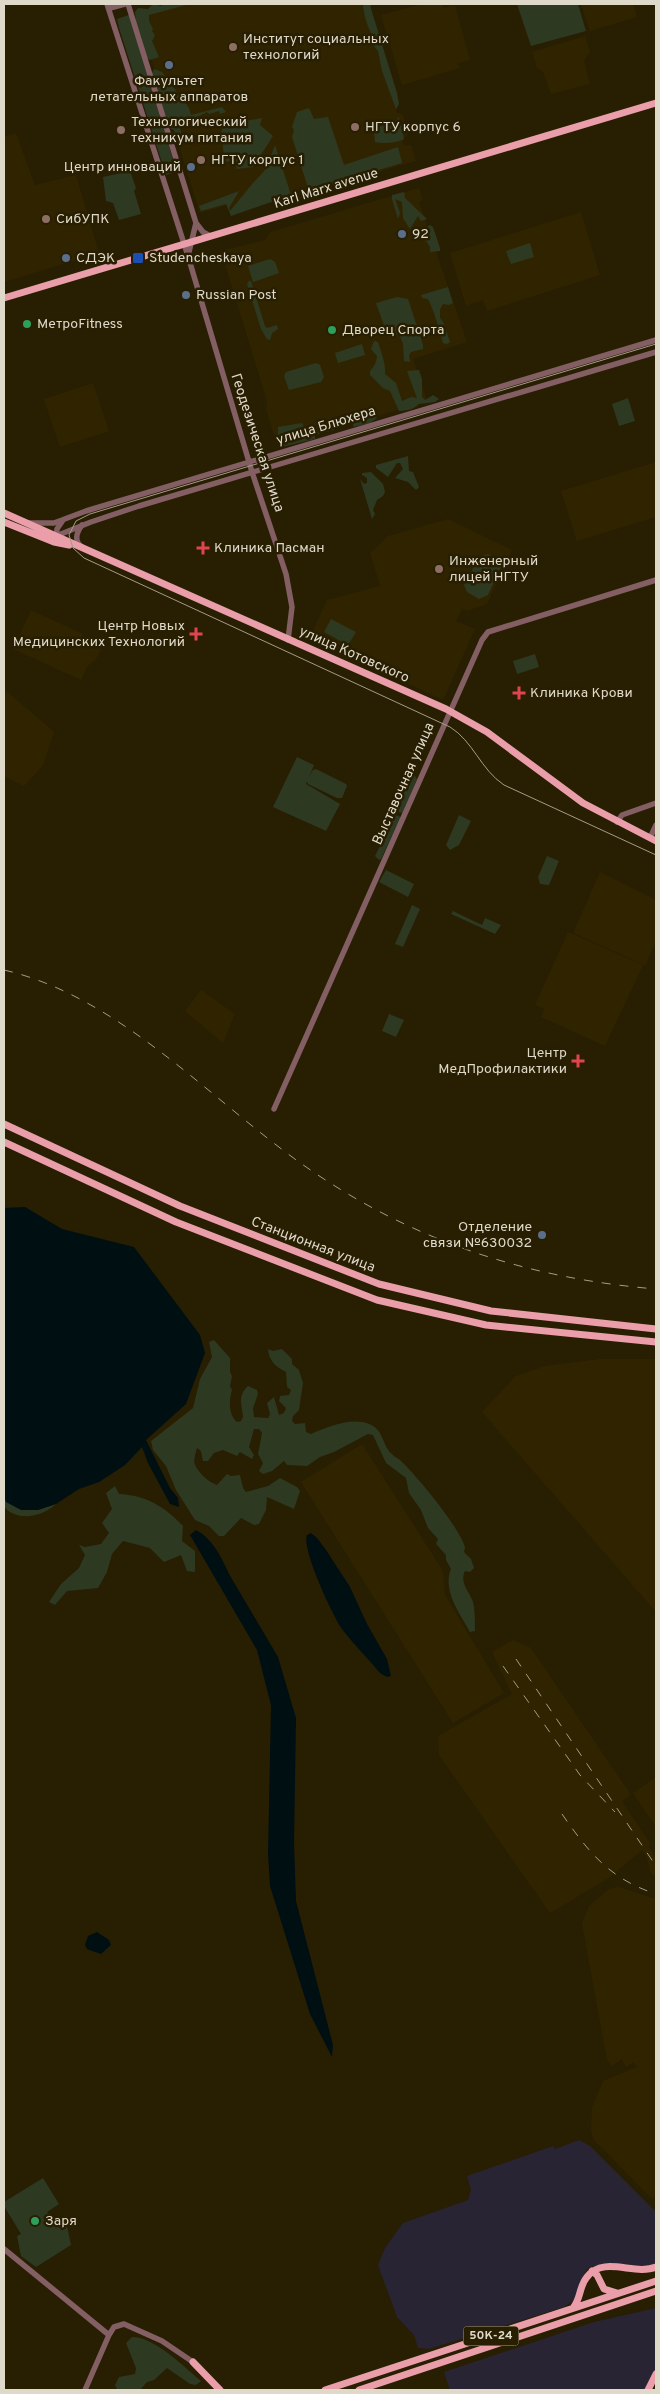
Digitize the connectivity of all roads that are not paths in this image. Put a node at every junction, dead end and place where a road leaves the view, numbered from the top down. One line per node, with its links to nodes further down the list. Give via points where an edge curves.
1 (126, 4): 2 (street); 4 (street)
2 (109, 6): 7 (street, Геодезическая улица)
3 (656, 103): 5 (main road, Karl Marx avenue)
4 (196, 224): 5 (street); 6 (street, Геодезическая улица)
5 (210, 236): 6 (main road, Karl Marx avenue)
6 (191, 242): 7 (main road, Karl Marx avenue); 8 (street, Геодезическая улица)
7 (183, 245): 8 (street, Геодезическая улица); 9 (main road, Karl Marx avenue)
8 (188, 256): 12 (street, Геодезическая улица)
9 (4, 298)
10 (656, 340): 12 (street, улица Блюхера)
11 (656, 352): 13 (street, улица Блюхера)
12 (249, 463): 13 (street, Геодезическая улица); 15 (street, улица Блюхера)
13 (252, 472): 18 (street, улица Блюхера); 24 (street, Геодезическая улица, via 286,574 292,607)
14 (4, 513): 17 (main road, улица Блюхера)
15 (63, 520): 17 (street, улица Блюхера); 20 (street)
16 (4, 522): 19 (main road)
17 (24, 523): 20 (main road, улица Котовского)
18 (82, 525): 20 (street, улица Блюхера); 22 (street, via 76,537)
19 (21, 530): 20 (main road); 21 (main road)
20 (56, 536): 21 (street); 22 (main road, улица Котовского)
21 (62, 544): 22 (main road)
22 (86, 550): 24 (main road, улица Котовского)
23 (656, 580): 25 (street, Выставочная улица, via 488,632)
24 (288, 640): 25 (main road, улица Котовского)
25 (451, 712): 27 (main road, улица Котовского, via 487,732 583,803); 30 (street, Выставочная улица)
26 (656, 803): 27 (street, via 622,815)
27 (616, 822): 29 (main road, улица Котовского)
28 (656, 825): 29 (street)
29 (653, 840)
30 (274, 1109)
31 (4, 1124): 33 (main road, via 180,1206 380,1284 491,1311)
32 (4, 1142): 34 (main road, via 176,1222 377,1300 486,1325)
33 (656, 1329)
34 (656, 1342)
35 (4, 2249): 44 (street)
36 (614, 2266): 37 (main road, via 642,2271); 38 (main road); 39 (main road, via 604,2270)
37 (656, 2267)
38 (592, 2271): 39 (main road); 43 (main road, via 585,2279)
39 (599, 2279): 42 (main road, via 604,2289)
40 (656, 2281): 42 (main road, 50К-24)
41 (656, 2291): 50 (main road, 50К-24)
42 (617, 2293): 43 (main road, 50К-24)
43 (573, 2308): 49 (main road, 50К-24)
44 (109, 2335): 45 (street, via 114,2327 124,2324 162,2341); 47 (street)
45 (193, 2362): 48 (main road)
46 (656, 2374): 51 (main road)
47 (85, 2390)
48 (220, 2390)
49 (325, 2390)
50 (359, 2390)
51 (648, 2390)

